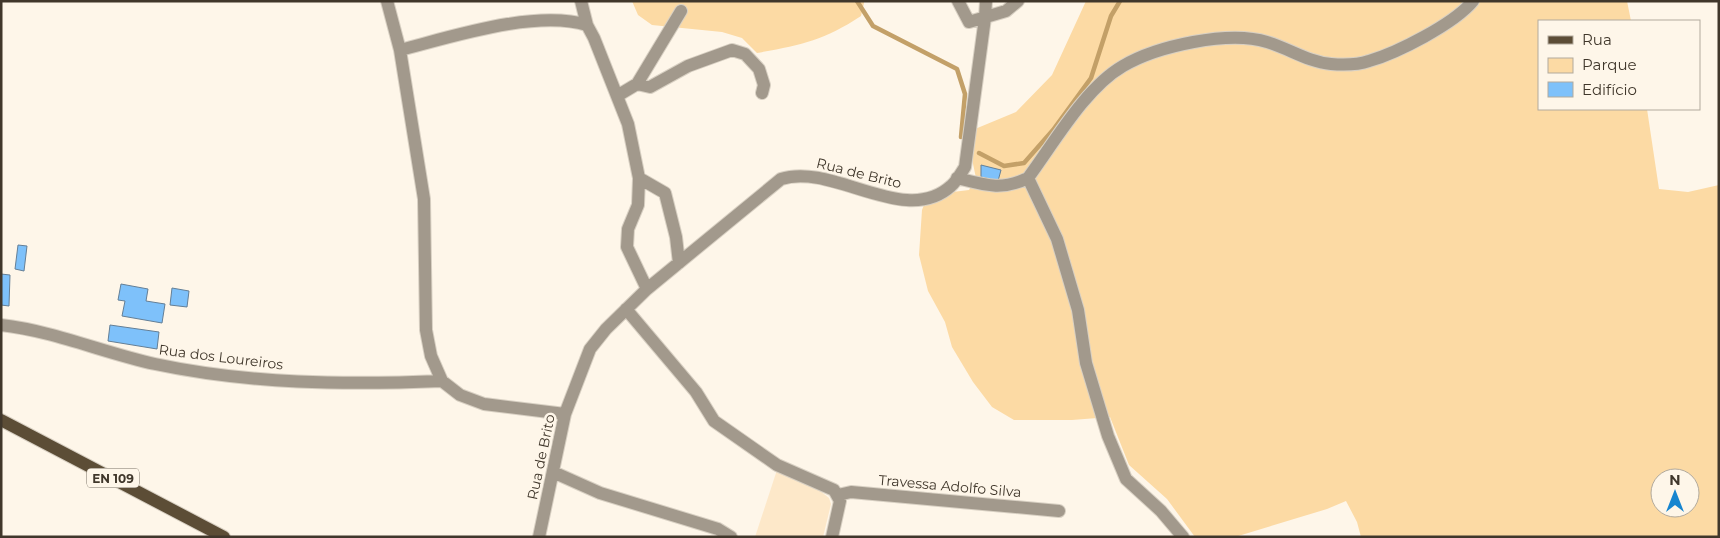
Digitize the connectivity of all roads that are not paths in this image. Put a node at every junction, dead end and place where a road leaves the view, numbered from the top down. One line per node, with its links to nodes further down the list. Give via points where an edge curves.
1 (387, 1): 10 (street)
2 (581, 1): 9 (street)
3 (958, 1): 8 (street, via 969,22)
4 (986, 1): 8 (street)
5 (1018, 1): 8 (street, via 1006,11)
6 (1473, 1): 16 (street, via 1464,12 1434,32 1369,61 1351,65 1329,64 1266,41 1242,37 1210,38 1150,54 1122,66 1091,93)
7 (681, 11): 11 (street)
8 (985, 18): 15 (street, via 965,167)
9 (587, 25): 10 (street, via 573,21 528,22 475,30); 13 (street)
10 (400, 50): 21 (street, via 424,199 426,330 431,356)
11 (638, 84): 12 (street, via 650,87 688,66 732,50 746,54 759,69 764,85); 13 (street)
12 (762, 93)
13 (617, 96): 14 (street, via 628,124)
14 (639, 178): 17 (street, via 665,193); 18 (street, via 638,205 628,229 627,247)
15 (957, 178): 16 (street, via 991,187 1012,186); 17 (street, Rua de Brito, via 952,186 933,197 904,200 813,175 794,175 781,179)
16 (1028, 178): 31 (street, via 1057,239 1078,310 1086,363 1108,436 1126,479 1161,510)
17 (679, 263): 18 (street, Rua de Brito)
18 (646, 289): 19 (street, Rua de Brito)
19 (626, 310): 22 (street, Rua de Brito, via 590,350); 25 (street, via 696,392 714,422 777,464 834,490)
20 (1, 325): 21 (street, Rua dos Loureiros, via 155,364 218,374 313,383)
21 (442, 381): 22 (street, via 460,395 484,404)
22 (565, 414): 24 (street, Rua de Brito)
23 (1, 420): 27 (main road, EN 109)
24 (554, 472): 28 (street, Rua de Brito); 29 (street, via 600,493 718,529)
25 (838, 495): 26 (street, Travessa Adolfo Silva, via 851,492); 30 (street, via 840,501)
26 (1059, 511)
27 (224, 537)
28 (539, 537)
29 (731, 537)
30 (832, 537)
31 (1183, 537)

